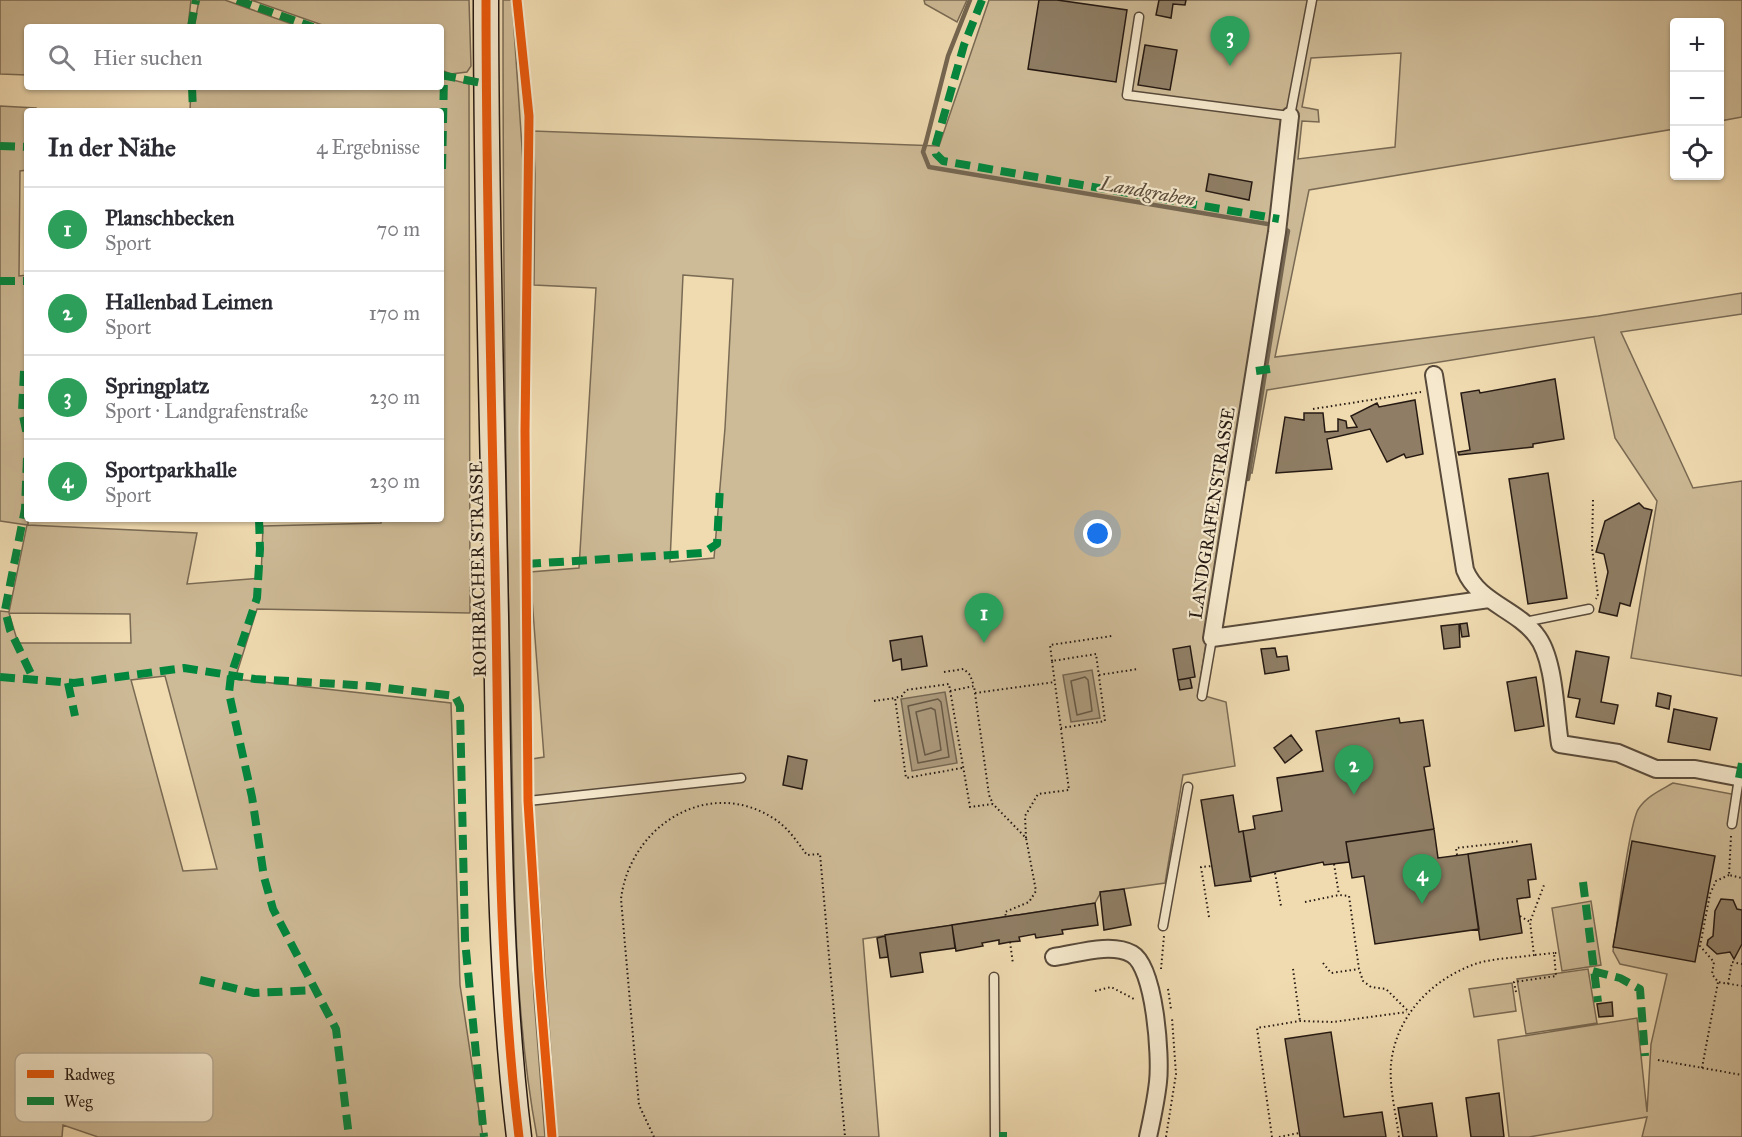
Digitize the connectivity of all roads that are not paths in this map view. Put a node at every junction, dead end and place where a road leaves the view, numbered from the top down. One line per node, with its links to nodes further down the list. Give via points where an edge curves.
1 (486, 0): 19 (main road, ROHRBACHER STRASSE, via 500,800 509,1033)
2 (1312, 0): 4 (lane)
3 (1139, 16): 4 (lane, via 1127,95)
4 (1290, 116): 9 (street, LANDGRAFENSTRASSE, via 1278,227)
5 (1435, 383): 6 (street, via 1465,570 1476,589)
6 (1489, 599): 8 (street); 9 (street, LANDGRAFENSTRASSE)
7 (1589, 609): 8 (lane)
8 (1523, 623): 12 (street, via 1538,637 1546,655 1560,744 1618,753 1656,769 1676,768)
9 (1212, 638): 10 (lane)
10 (1202, 696)
11 (741, 778): 14 (lane)
12 (1741, 778): 15 (lane)
13 (1188, 787): 16 (lane)
14 (528, 801)
15 (1732, 824)
16 (1164, 926)
17 (1054, 957): 21 (street, via 1110,950 1132,954 1145,971 1154,993 1159,1065)
18 (994, 977): 20 (lane)
19 (519, 1137)
20 (995, 1137)
21 (1148, 1137)

